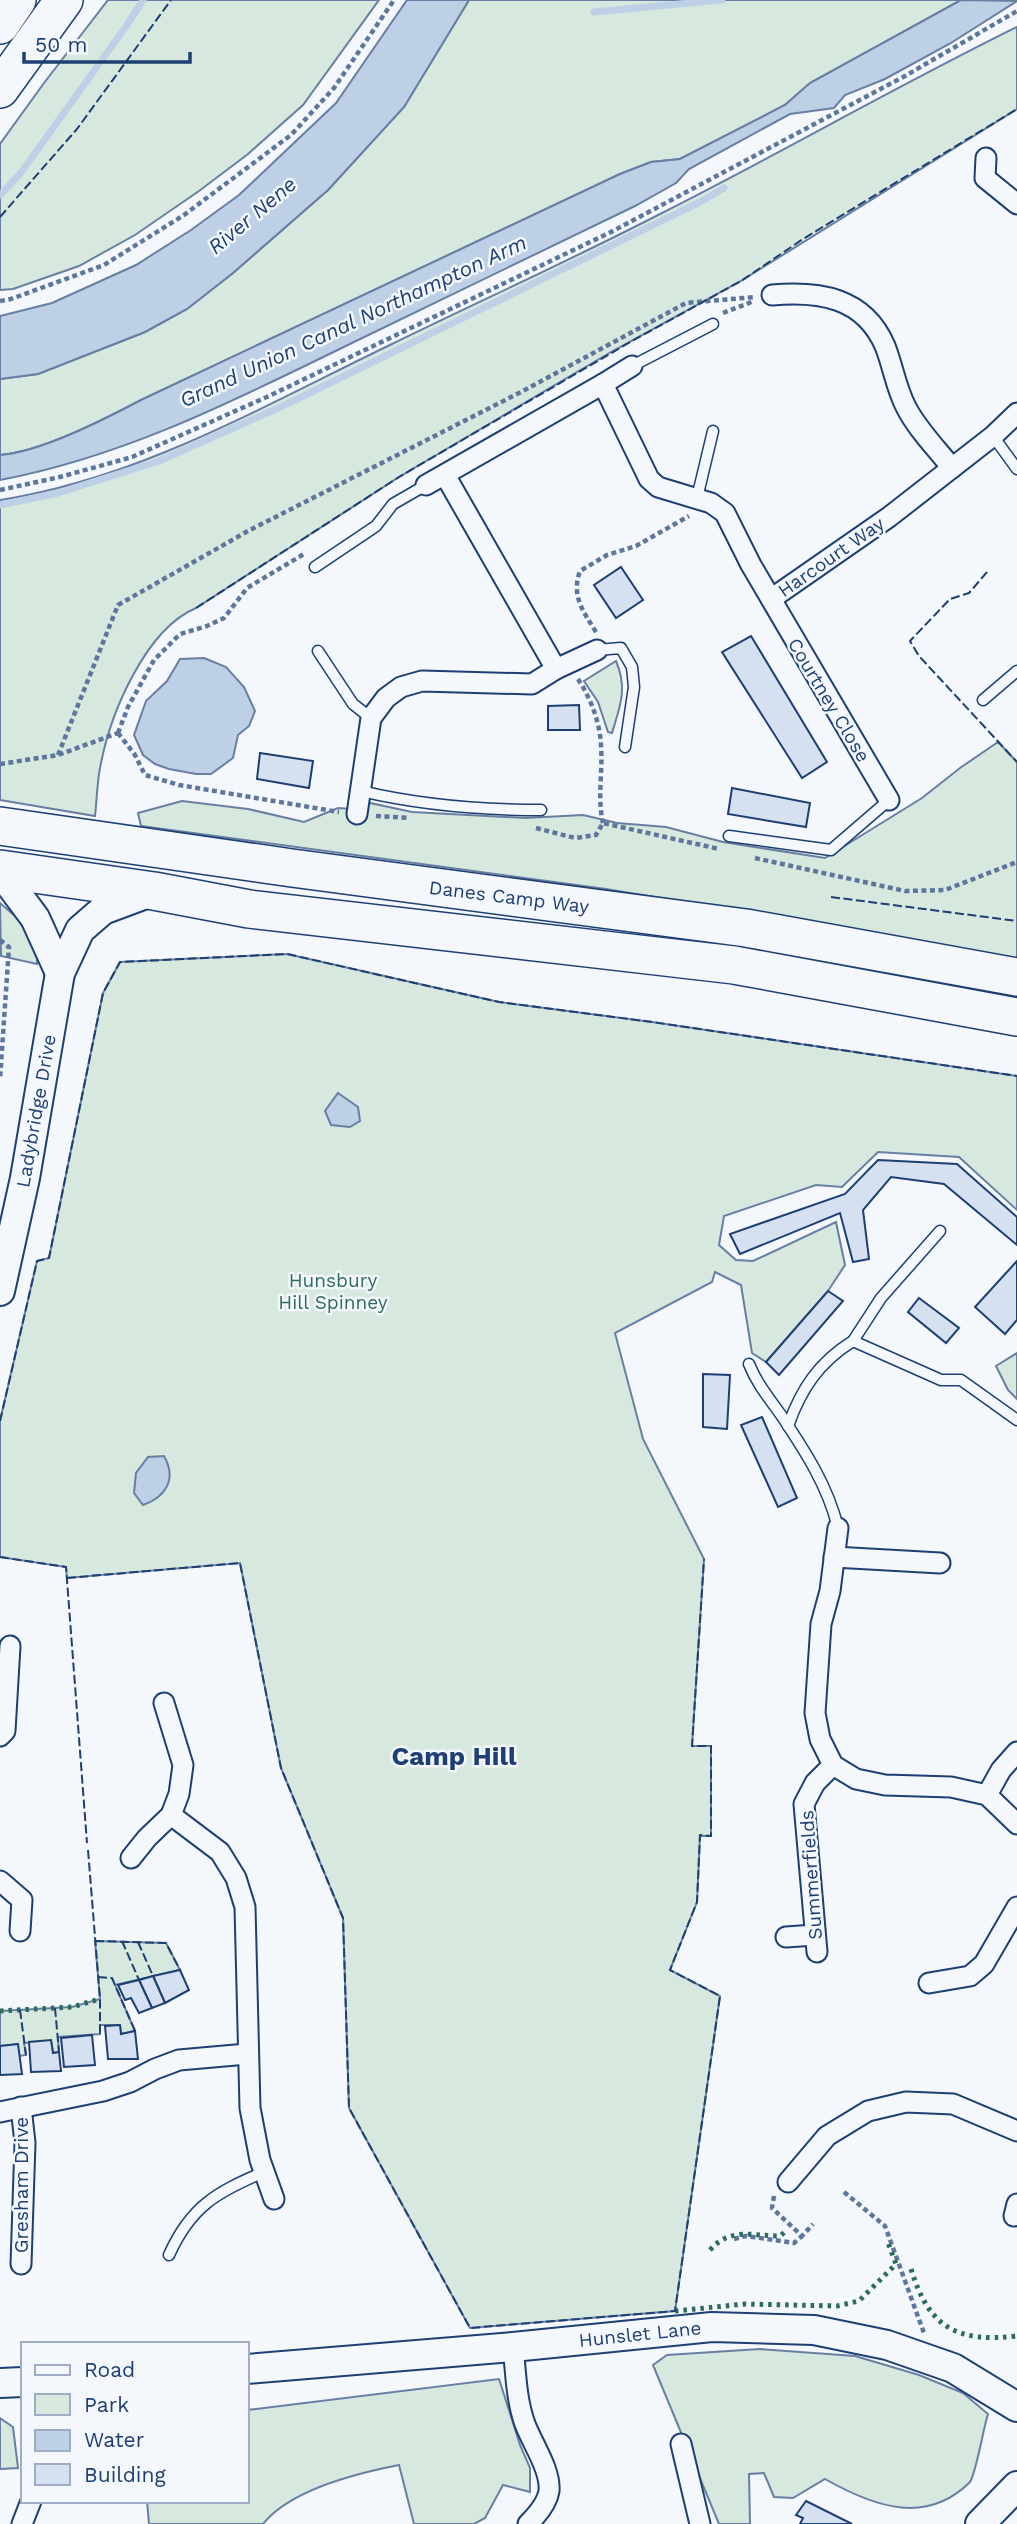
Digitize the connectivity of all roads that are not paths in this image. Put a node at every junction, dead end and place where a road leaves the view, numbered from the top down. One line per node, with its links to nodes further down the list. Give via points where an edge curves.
1 (17, 0): 3 (highway)
2 (64, 0): 4 (highway)
3 (0, 25)
4 (0, 89)
5 (986, 158): 6 (street, via 985,178)
6 (1017, 204)
7 (772, 295): 14 (street, via 801,292 830,297 860,310 885,347 908,410)
8 (713, 324): 9 (lane)
9 (632, 366): 10 (street)
10 (603, 384): 16 (street); 18 (street, via 649,479 658,487)
11 (1017, 413): 13 (street, Harcourt Way)
12 (713, 431): 18 (lane)
13 (993, 436): 14 (street, Harcourt Way); 15 (lane)
14 (952, 468): 20 (street, Harcourt Way)
15 (1017, 469)
16 (445, 475): 17 (street); 23 (street)
17 (426, 485): 19 (lane, via 393,504 376,526)
18 (704, 501): 20 (street, Harcourt Way, via 725,513)
19 (316, 566)
20 (771, 599): 29 (street, Courtney Close)
21 (602, 650): 23 (street); 27 (lane, via 621,648 632,667 634,687)
22 (318, 651): 26 (lane, via 354,704)
23 (562, 667): 26 (street, via 532,684 422,681 401,687 386,698)
24 (1017, 671): 25 (lane)
25 (983, 700)
26 (372, 718): 28 (street)
27 (625, 747)
28 (361, 791): 30 (lane, via 418,803); 31 (street)
29 (889, 800): 33 (lane, via 831,850)
30 (541, 810)
31 (357, 814)
32 (0, 826): 37 (highway, Danes Camp Way, via 746,928)
33 (729, 836)
34 (0, 870): 35 (highway); 36 (street, via 34,918)
35 (154, 891): 36 (street, Ladybridge Drive, via 103,910 80,930); 38 (highway, via 249,909 734,965)
36 (60, 973): 40 (street, Ladybridge Drive, via 24,1178)
37 (1017, 977)
38 (1017, 1017)
39 (940, 1231): 42 (lane, via 881,1298)
40 (6, 1239): 41 (street, Ladybridge Drive)
41 (0, 1291)
42 (853, 1341): 44 (lane, via 941,1380 961,1380); 45 (lane, via 832,1354 798,1397)
43 (749, 1364): 45 (lane, via 757,1384)
44 (1017, 1420)
45 (788, 1426): 46 (lane, via 815,1468)
46 (838, 1528): 47 (street)
47 (834, 1557): 48 (street); 53 (street, via 821,1624 815,1713 820,1739)
48 (940, 1563)
49 (10, 1646): 51 (street, via 5,1731)
50 (164, 1703): 55 (street, via 183,1765)
51 (0, 1736)
52 (1017, 1752): 54 (street)
53 (833, 1765): 54 (street, via 856,1779 885,1785 951,1787); 61 (street, Summerfields, via 815,1783 804,1804 816,1943)
54 (987, 1795): 56 (street)
55 (171, 1815): 57 (street); 63 (street, via 220,1852 236,1878 247,1931)
56 (1017, 1824)
57 (131, 1858)
58 (0, 1881): 60 (street, via 22,1900)
59 (1017, 1907): 62 (street, via 984,1964 970,1976)
60 (20, 1931)
61 (786, 1937)
62 (929, 1983)
63 (247, 2054): 64 (street, Gresham Drive, via 179,2060 103,2091); 67 (street, via 250,2108)
64 (21, 2107): 65 (street, Gresham Drive); 71 (street, Gresham Drive, via 25,2143)
65 (0, 2112)
66 (1017, 2131): 68 (street, via 953,2104 906,2102 868,2111 827,2136)
67 (264, 2172): 69 (street); 70 (lane, via 206,2202)
68 (782, 2185)
69 (274, 2199)
70 (169, 2255)
71 (21, 2264)
72 (513, 2347): 73 (street, Hunslet Lane); 76 (street, Hunslet Lane, via 712,2327 814,2330 887,2345 953,2368); 81 (street, via 518,2398 549,2492)
73 (248, 2369)
74 (21, 2382): 75 (street)
75 (0, 2383)
76 (1017, 2407)
77 (681, 2444): 82 (street)
78 (1017, 2486): 83 (street)
79 (30, 2503): 80 (street)
80 (22, 2524)
81 (528, 2524)
82 (700, 2524)
83 (979, 2524)

